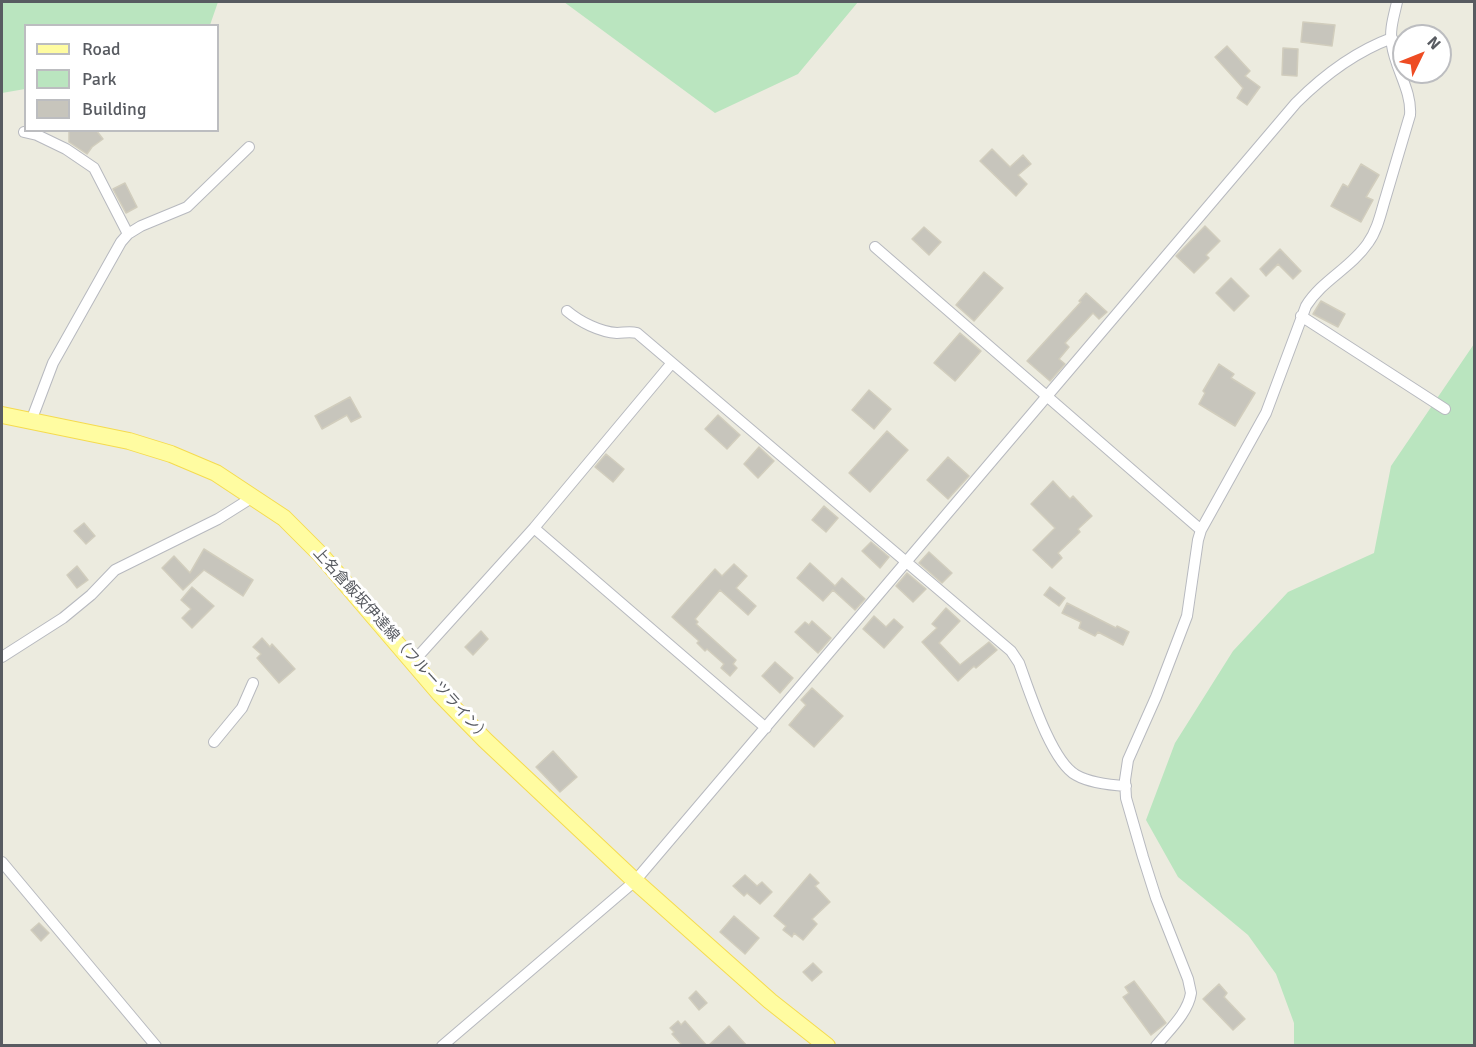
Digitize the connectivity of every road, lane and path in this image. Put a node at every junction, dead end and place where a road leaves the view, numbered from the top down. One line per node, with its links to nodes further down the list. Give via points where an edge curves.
1 (1397, 2): 2 (street)
2 (1392, 38): 11 (street, via 1349,58 1296,103)
3 (1403, 84): 9 (street, via 1410,115 1378,226 1355,258 1312,296)
4 (24, 132): 6 (street, via 66,149 94,168)
5 (249, 147): 6 (street, via 186,207)
6 (128, 234): 14 (street, via 53,363)
7 (875, 247): 11 (street)
8 (567, 311): 10 (street, via 601,330 637,333)
9 (1301, 316): 12 (street); 17 (street, via 1266,413)
10 (671, 364): 16 (street); 18 (street)
11 (1047, 398): 17 (street); 18 (street)
12 (1445, 409)
13 (2, 415): 14 (main road, 上名倉飯坂伊達線（フルーツライン）)
14 (31, 421): 15 (main road, 上名倉飯坂伊達線（フルーツライン）, via 129,441 171,454 216,473)
15 (253, 497): 19 (street, via 115,570 63,618); 20 (main road, 上名倉飯坂伊達線（フルーツライン）, via 285,518 310,543)
16 (534, 528): 20 (street); 22 (street)
17 (1201, 530): 24 (street, via 1187,616 1128,760)
18 (907, 562): 22 (street); 24 (street, via 1011,651 1064,765 1086,780)
19 (2, 657)
20 (413, 662): 26 (main road, 上名倉飯坂伊達線（フルーツライン）, via 485,740)
21 (253, 683): 23 (street, via 242,708)
22 (766, 728): 26 (street)
23 (214, 742)
24 (1126, 786): 30 (street, via 1146,868 1191,993 1182,1014)
25 (2, 862): 27 (street)
26 (635, 881): 28 (street); 29 (main road, 上名倉飯坂伊達線（フルーツライン）, via 770,1001)
27 (156, 1046)
28 (442, 1046)
29 (827, 1046)
30 (1156, 1046)

